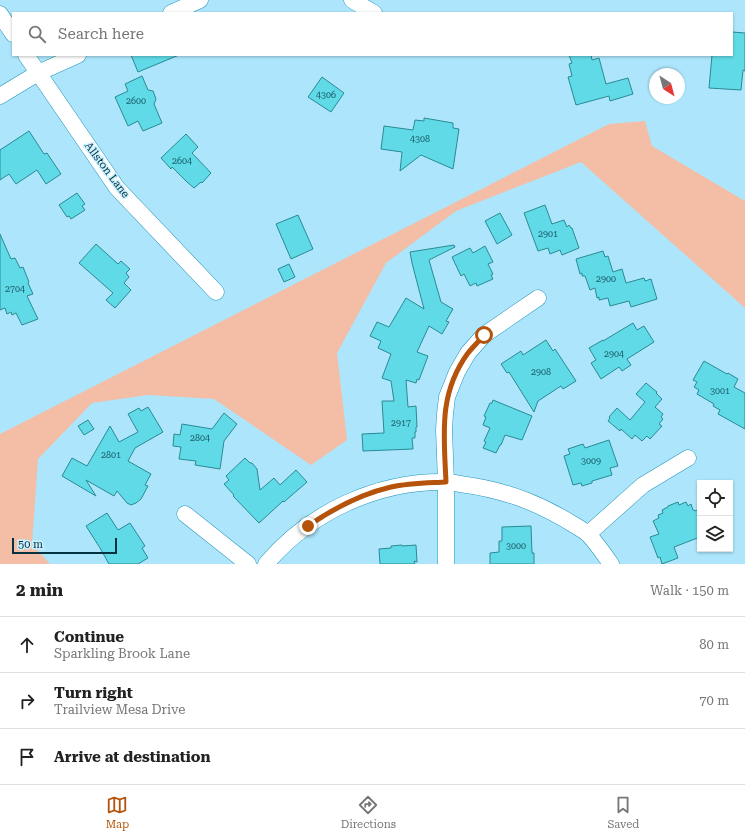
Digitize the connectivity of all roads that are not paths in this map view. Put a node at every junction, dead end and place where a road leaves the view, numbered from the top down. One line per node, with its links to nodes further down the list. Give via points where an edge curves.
1 (200, 0): 3 (street)
2 (352, 0): 4 (street)
3 (173, 12)
4 (372, 12)
5 (0, 14): 6 (street)
6 (12, 32)
7 (27, 56): 9 (street, Allston Lane)
8 (76, 56): 9 (street)
9 (38, 73): 10 (street); 11 (street, Allston Lane, via 117,188)
10 (0, 96)
11 (216, 292)
12 (538, 298): 14 (street, via 484,335 468,353 457,372 447,397 444,414)
13 (688, 458): 16 (street, via 643,484)
14 (446, 482): 16 (street, via 479,486 511,495 542,507); 18 (street, via 390,487 353,500 328,512 308,526 286,543); 19 (street)
15 (185, 514): 17 (street)
16 (588, 534): 20 (street)
17 (248, 564)
18 (266, 564)
19 (446, 564)
20 (611, 564)

